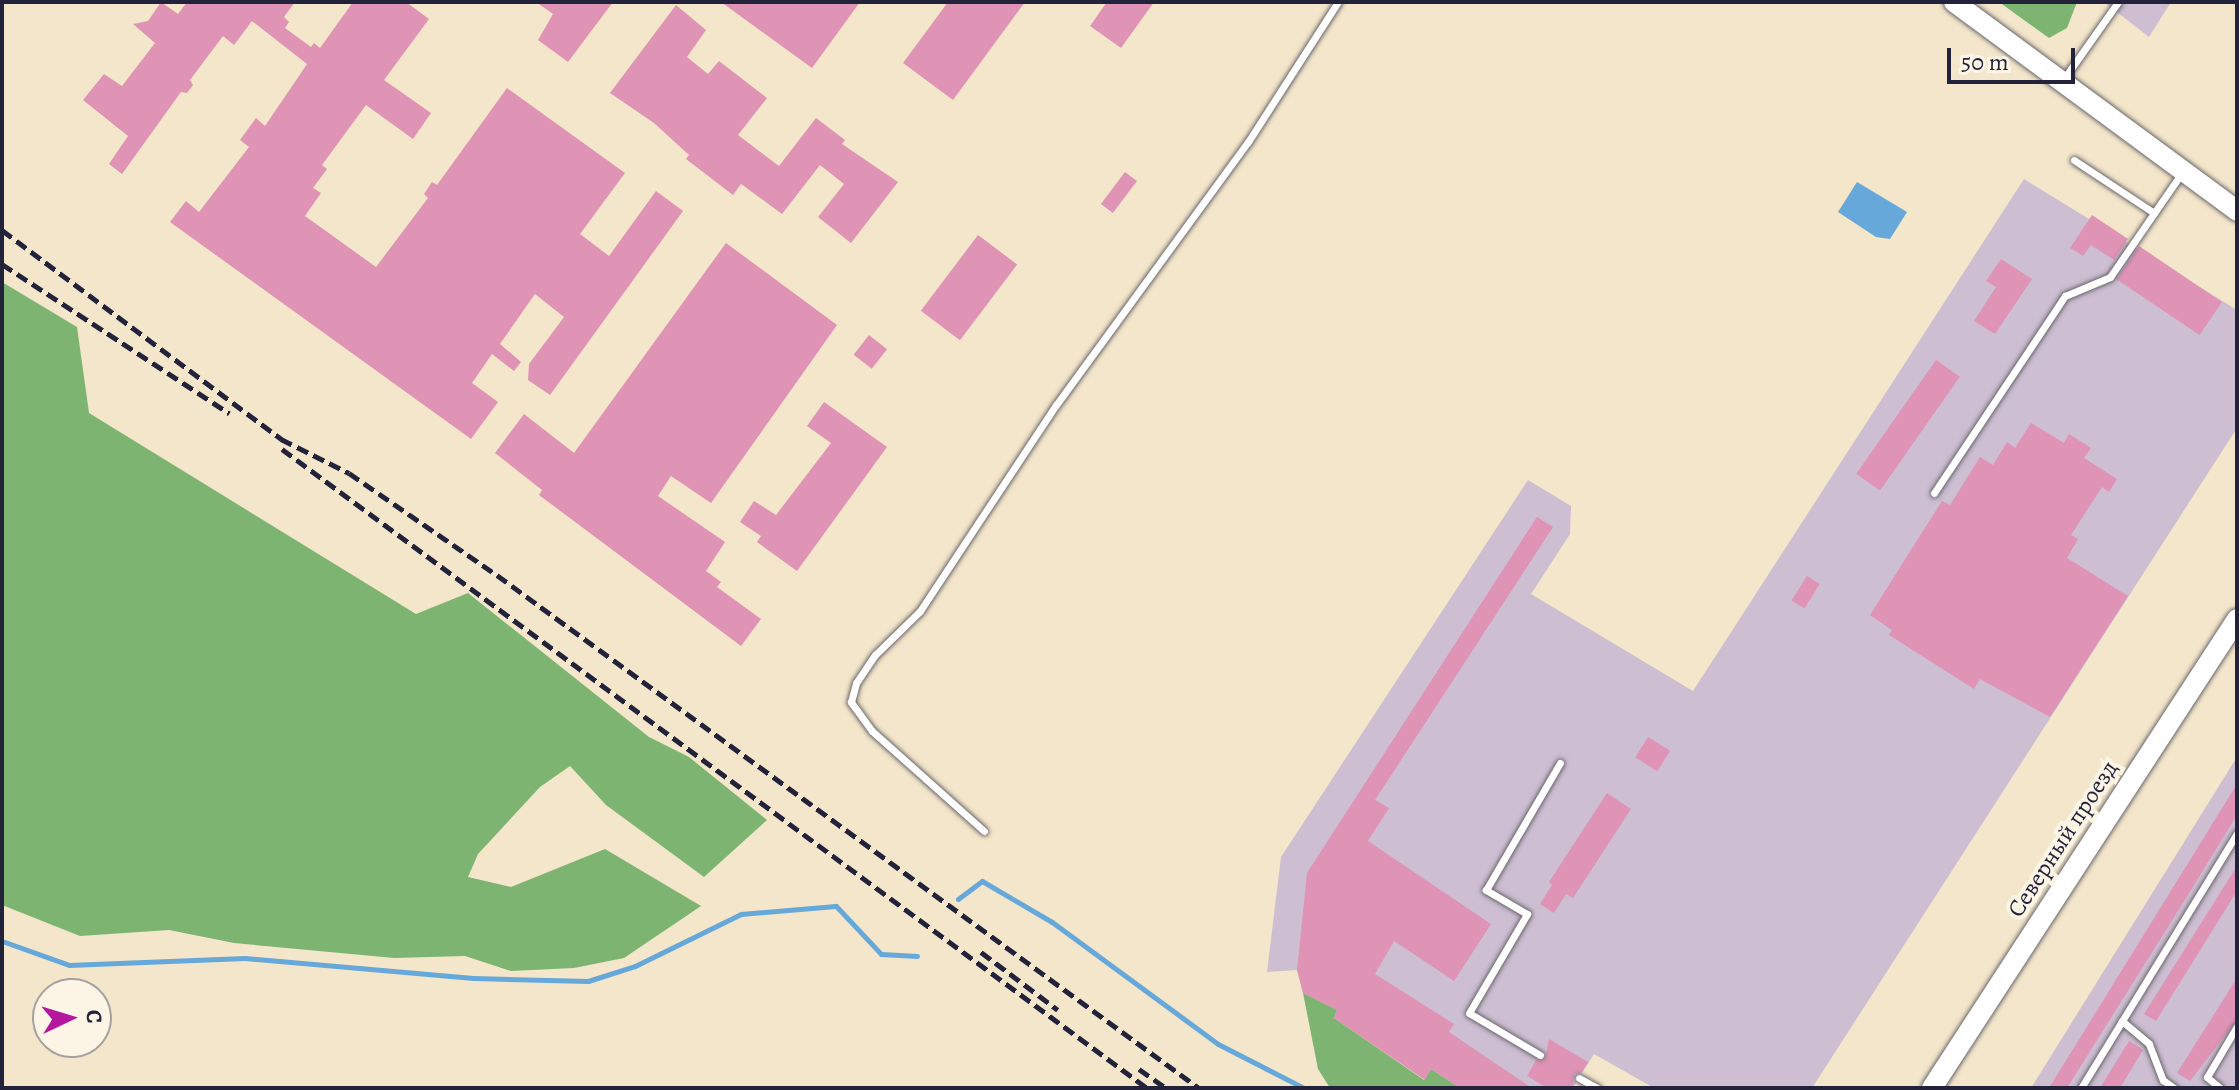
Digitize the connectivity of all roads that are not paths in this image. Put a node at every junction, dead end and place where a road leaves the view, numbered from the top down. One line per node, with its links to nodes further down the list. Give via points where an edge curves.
1 (1338, 2): 12 (lane, via 1248,142 1056,405 920,611 875,655 856,683 851,702 872,731)
2 (1954, 2): 4 (street)
3 (2118, 2): 4 (lane)
4 (2061, 81): 6 (street)
5 (2074, 160): 8 (lane)
6 (2183, 171): 7 (street); 8 (lane)
7 (2237, 211)
8 (2154, 213): 9 (lane, via 2110,277 2065,296)
9 (1934, 493)
10 (2237, 619): 19 (street, Северный проезд)
11 (1560, 763): 16 (lane, via 1486,890 1527,914 1469,1013)
12 (984, 831)
13 (2237, 833): 14 (lane)
14 (2122, 1021): 20 (lane); 21 (lane, via 2149,1044 2163,1080)
15 (2237, 1026): 22 (lane, via 2207,1077)
16 (1540, 1055)
17 (1579, 1078): 18 (lane)
18 (1597, 1088)
19 (1932, 1088)
20 (2081, 1088)
21 (2174, 1088)
22 (2220, 1088)

